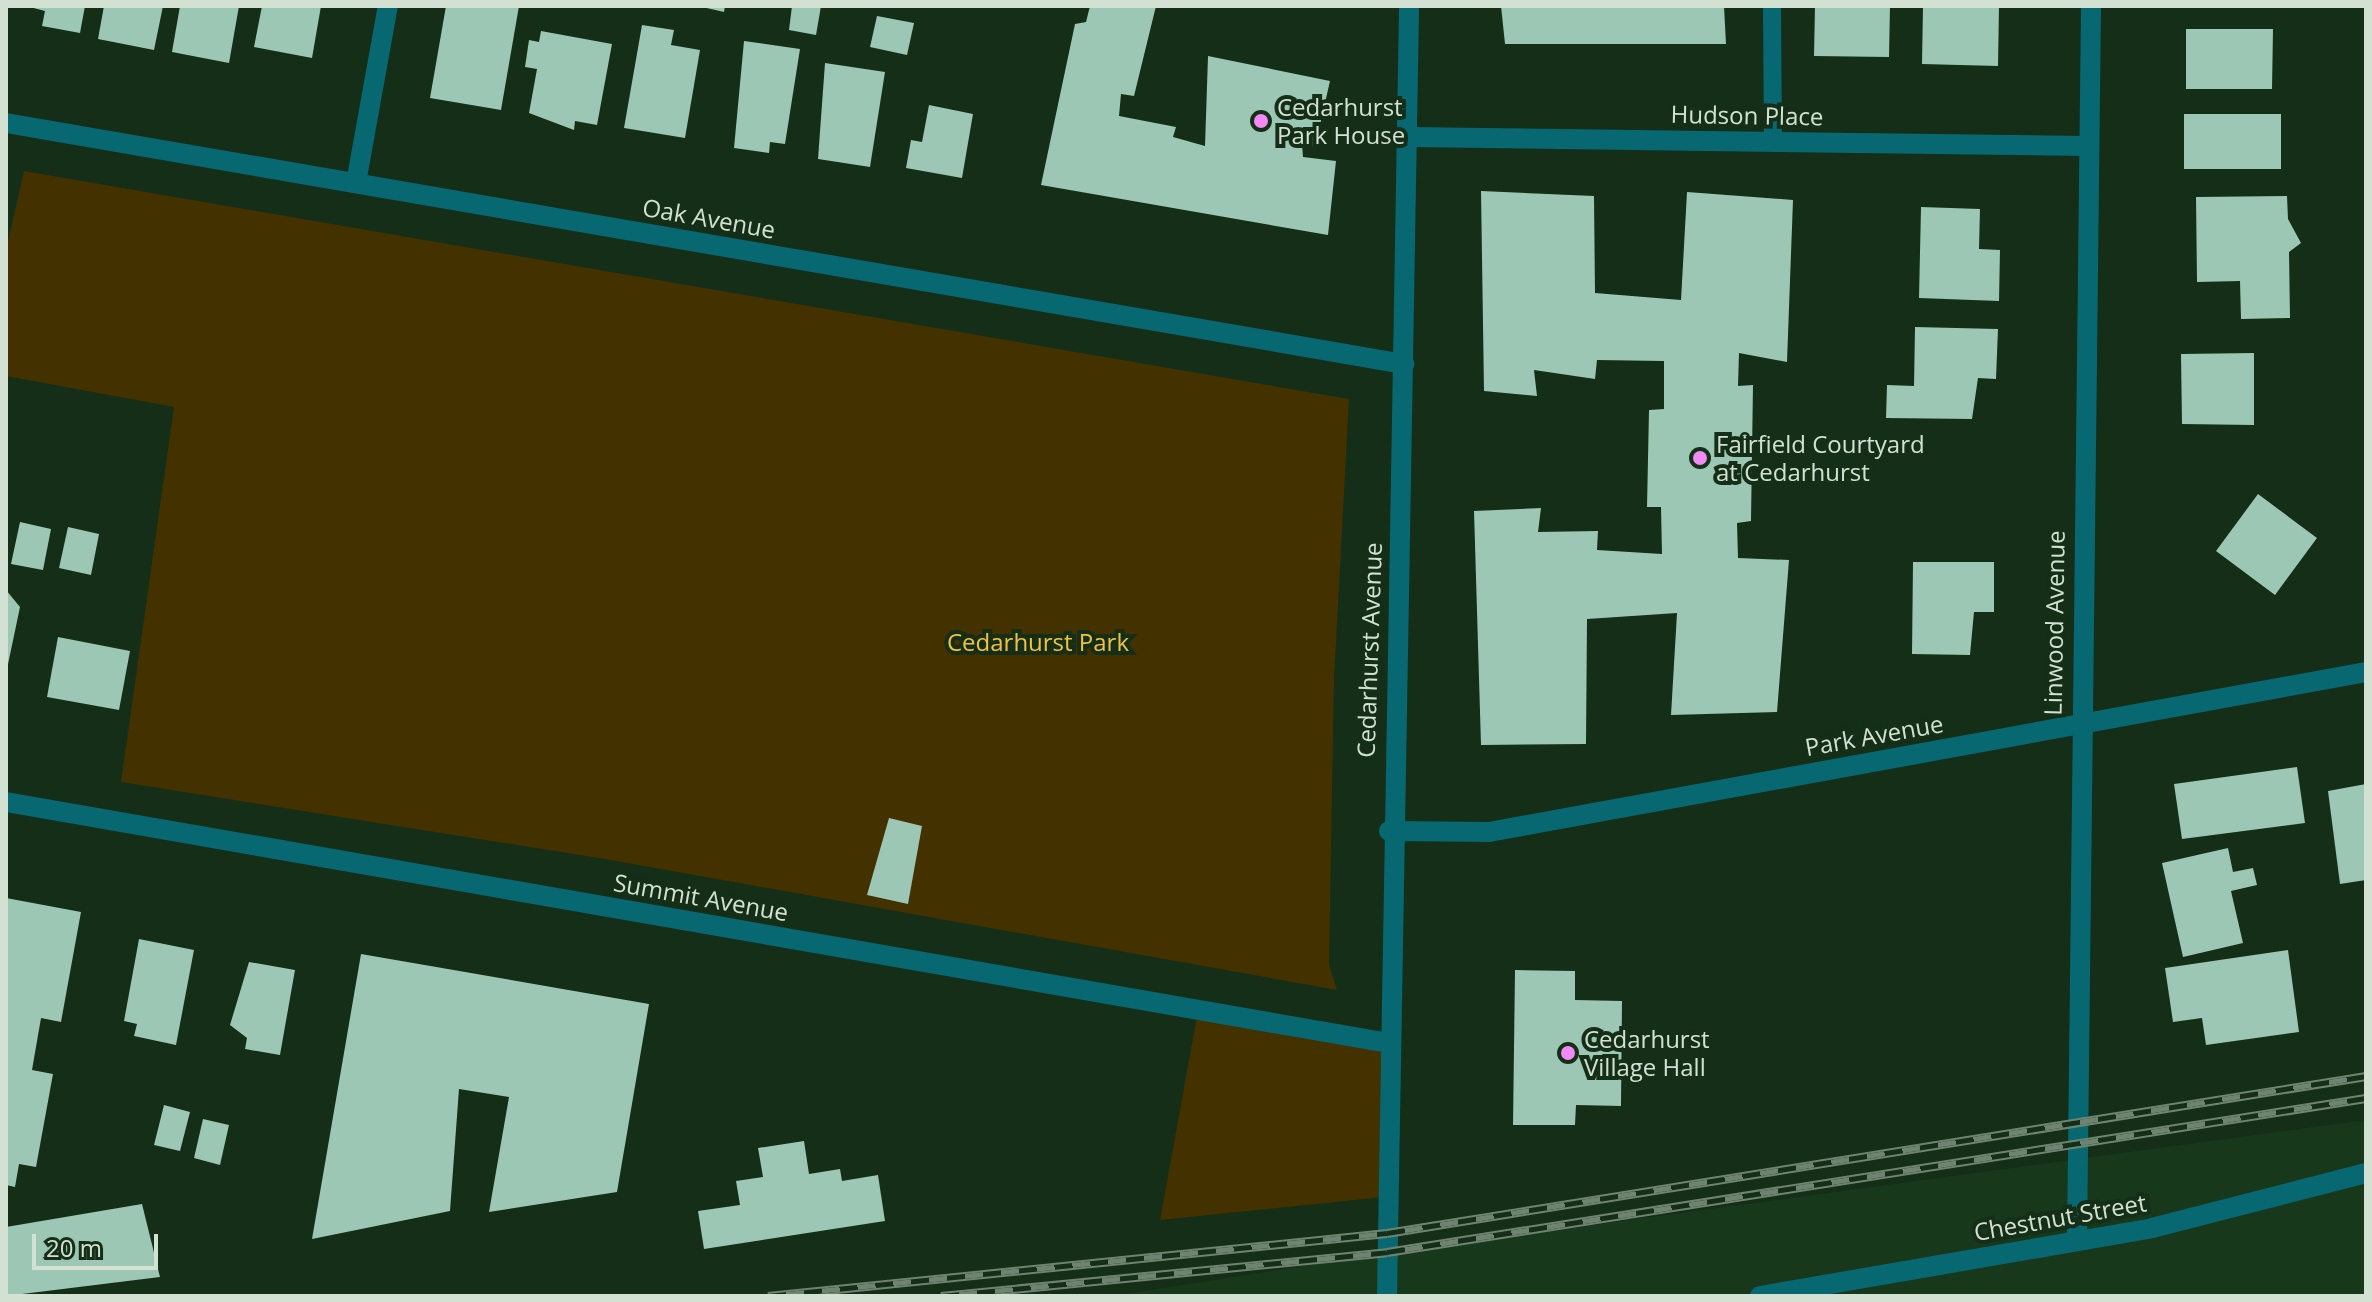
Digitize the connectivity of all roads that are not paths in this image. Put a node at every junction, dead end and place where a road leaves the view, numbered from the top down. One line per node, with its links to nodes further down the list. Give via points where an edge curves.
1 (388, 6): 9 (street)
2 (1409, 6): 6 (street, Cedarhurst Avenue)
3 (1772, 6): 7 (lane)
4 (2091, 6): 8 (street, Linwood Avenue)
5 (6, 123): 9 (street, Oak Avenue)
6 (1407, 137): 7 (street, Hudson Place); 10 (street, Cedarhurst Avenue)
7 (1773, 142): 8 (street, Hudson Place)
8 (2087, 146): 12 (street, Linwood Avenue)
9 (356, 183): 10 (street, Oak Avenue)
10 (1404, 364): 14 (street, Cedarhurst Avenue)
11 (2366, 672): 12 (street, Park Avenue)
12 (2079, 725): 14 (street, Park Avenue, via 1489,832); 17 (street, Linwood Avenue)
13 (6, 802): 15 (street, Summit Avenue)
14 (1389, 831): 15 (street, Cedarhurst Avenue)
15 (1388, 1043): 18 (street, Cedarhurst Avenue)
16 (2366, 1173): 17 (street, Chestnut Street)
17 (2077, 1241): 19 (street, Chestnut Street)
18 (1387, 1296)
19 (1760, 1296)

